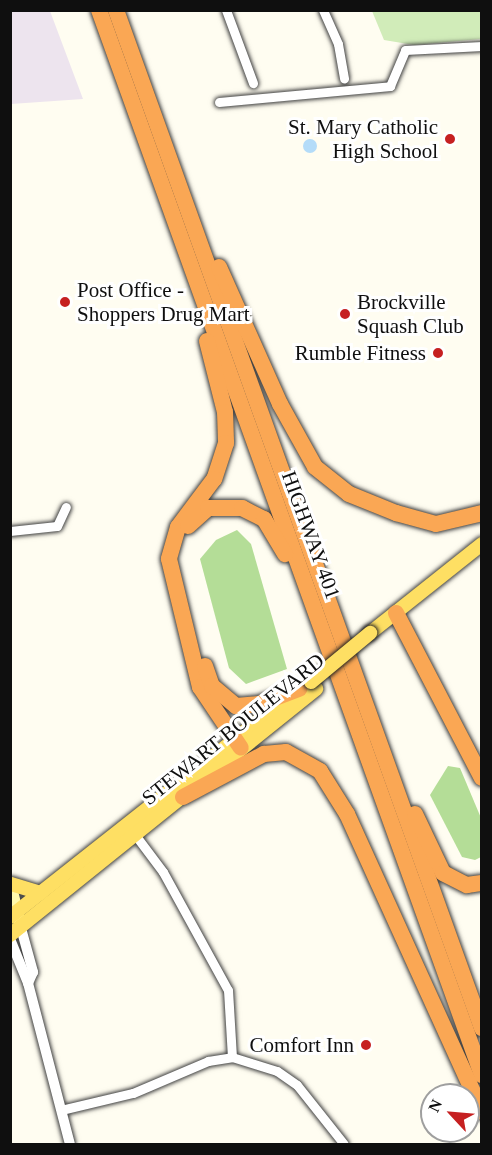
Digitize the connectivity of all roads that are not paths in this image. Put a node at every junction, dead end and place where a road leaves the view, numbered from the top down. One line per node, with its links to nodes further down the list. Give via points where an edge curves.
1 (99, 10): 10 (highway, HIGHWAY 401)
2 (116, 10): 9 (highway, HIGHWAY 401)
3 (226, 10): 7 (street)
4 (323, 10): 6 (street, via 338,44)
5 (482, 46): 8 (street, via 405,50 390,86)
6 (344, 78)
7 (253, 83)
8 (219, 102)
9 (172, 165): 12 (highway, via 183,178 280,404 315,466 349,494 406,516 436,524); 20 (highway, HIGHWAY 401)
10 (180, 235): 17 (highway, HIGHWAY 401); 19 (highway, via 227,427 222,463 178,527 169,559 200,687)
11 (66, 507): 13 (street, via 57,526)
12 (482, 513)
13 (10, 531)
14 (482, 544): 16 (main road, STEWART BOULEVARD)
15 (482, 555): 16 (main road, STEWART BOULEVARD)
16 (402, 614): 18 (main road, STEWART BOULEVARD, bridge); 21 (highway); 22 (highway)
17 (338, 678): 18 (highway, via 281,545 264,519 231,505 208,508 192,520 177,560 212,686 228,701 247,707); 33 (highway, HIGHWAY 401)
18 (309, 686): 19 (main road, STEWART BOULEVARD)
19 (238, 744): 23 (main road, STEWART BOULEVARD); 24 (main road, STEWART BOULEVARD)
20 (383, 755): 26 (highway, via 395,769 443,873 467,885); 31 (highway, HIGHWAY 401)
21 (482, 760)
22 (482, 778)
23 (183, 797): 25 (main road, STEWART BOULEVARD); 35 (highway, via 264,754 286,752 321,771 347,814)
24 (126, 824): 25 (street); 28 (main road, STEWART BOULEVARD)
25 (136, 836): 30 (main road, STEWART BOULEVARD); 32 (street, via 163,872 228,990)
26 (482, 883)
27 (11, 884): 28 (main road); 29 (main road)
28 (41, 893): 29 (main road, STEWART BOULEVARD)
29 (14, 915): 30 (main road)
30 (14, 934): 34 (street, via 33,972 28,983)
31 (482, 1028)
32 (232, 1057): 34 (street, via 207,1061 133,1093); 37 (street, via 277,1071 297,1085)
33 (482, 1075)
34 (61, 1110): 36 (street)
35 (482, 1112)
36 (70, 1144)
37 (344, 1144)

